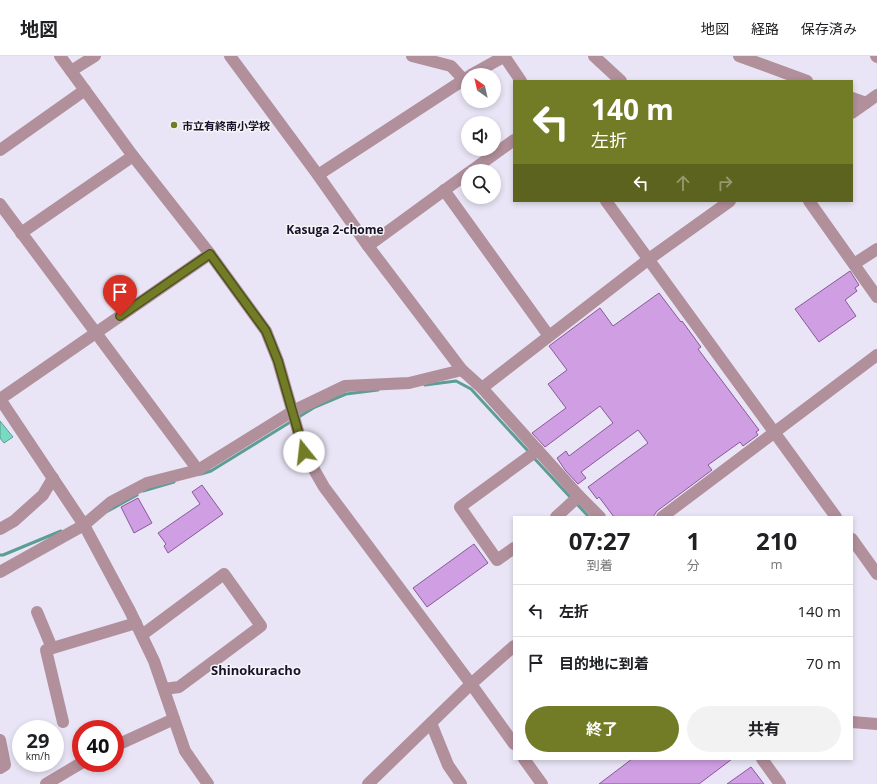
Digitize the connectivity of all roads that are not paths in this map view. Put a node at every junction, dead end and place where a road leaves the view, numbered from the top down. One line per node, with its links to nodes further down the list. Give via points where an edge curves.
1 (60, 56): 9 (street)
2 (95, 56): 9 (street)
3 (230, 56): 24 (street)
4 (412, 56): 10 (street, via 451,66)
5 (505, 56): 8 (street); 11 (street)
6 (594, 56): 12 (street)
7 (739, 56): 13 (street)
8 (483, 68)
9 (71, 70): 15 (street)
10 (461, 73)
11 (520, 80)
12 (620, 80)
13 (804, 80)
14 (461, 81): 24 (street)
15 (85, 90): 21 (street); 22 (street)
16 (877, 95): 18 (street)
17 (853, 98): 18 (street)
18 (866, 103): 19 (street)
19 (853, 112)
20 (513, 141): 23 (street)
21 (0, 150)
22 (133, 156): 31 (street); 34 (street)
23 (481, 164)
24 (318, 175): 32 (street)
25 (461, 178): 26 (street)
26 (444, 190): 32 (street); 39 (street)
27 (607, 202): 35 (street)
28 (729, 202): 35 (street)
29 (811, 202): 36 (street)
30 (0, 204): 31 (street)
31 (21, 233): 38 (street)
32 (368, 246): 41 (street)
33 (877, 249): 36 (street)
34 (210, 254): 38 (street); 44 (street, via 266,331)
35 (649, 259): 39 (street); 45 (street)
36 (854, 264): 37 (street)
37 (877, 297)
38 (95, 333): 43 (street); 47 (street)
39 (549, 336): 42 (street)
40 (877, 355): 45 (street)
41 (462, 370): 42 (street); 44 (street, via 409,382 346,386)
42 (482, 388): 46 (street)
43 (0, 399): 48 (street)
44 (293, 411): 47 (street); 65 (street, via 304,452 324,487)
45 (774, 432): 52 (street); 53 (street)
46 (538, 450): 49 (street); 57 (street, via 460,507 497,560)
47 (198, 470): 54 (street, via 147,483 111,502)
48 (52, 478): 54 (street); 55 (street, via 43,495 14,521)
49 (579, 496): 50 (street); 51 (street)
50 (557, 516)
51 (599, 516)
52 (663, 516)
53 (835, 516)
54 (84, 525): 58 (street); 61 (street)
55 (0, 529)
56 (853, 540): 59 (street)
57 (513, 549)
58 (0, 572)
59 (877, 574)
60 (37, 612): 64 (street)
61 (136, 623): 62 (street); 64 (street)
62 (142, 635): 66 (street); 66 (street, via 224,574 261,626 179,687)
63 (513, 647): 65 (street)
64 (52, 648): 68 (street, via 46,650)
65 (471, 684): 70 (street); 74 (street)
66 (164, 689): 67 (street)
67 (174, 719): 73 (street); 80 (street, via 185,751)
68 (63, 720)
69 (853, 722): 71 (street)
70 (431, 723): 81 (street); 82 (street, via 448,765)
71 (877, 724)
72 (0, 740): 77 (street, via 5,765)
73 (124, 742)
74 (513, 743)
75 (525, 760): 83 (street)
76 (763, 760): 84 (street)
77 (0, 768)
78 (72, 768): 79 (street)
79 (46, 784)
80 (208, 784)
81 (368, 784)
82 (461, 784)
83 (542, 784)
84 (780, 784)

